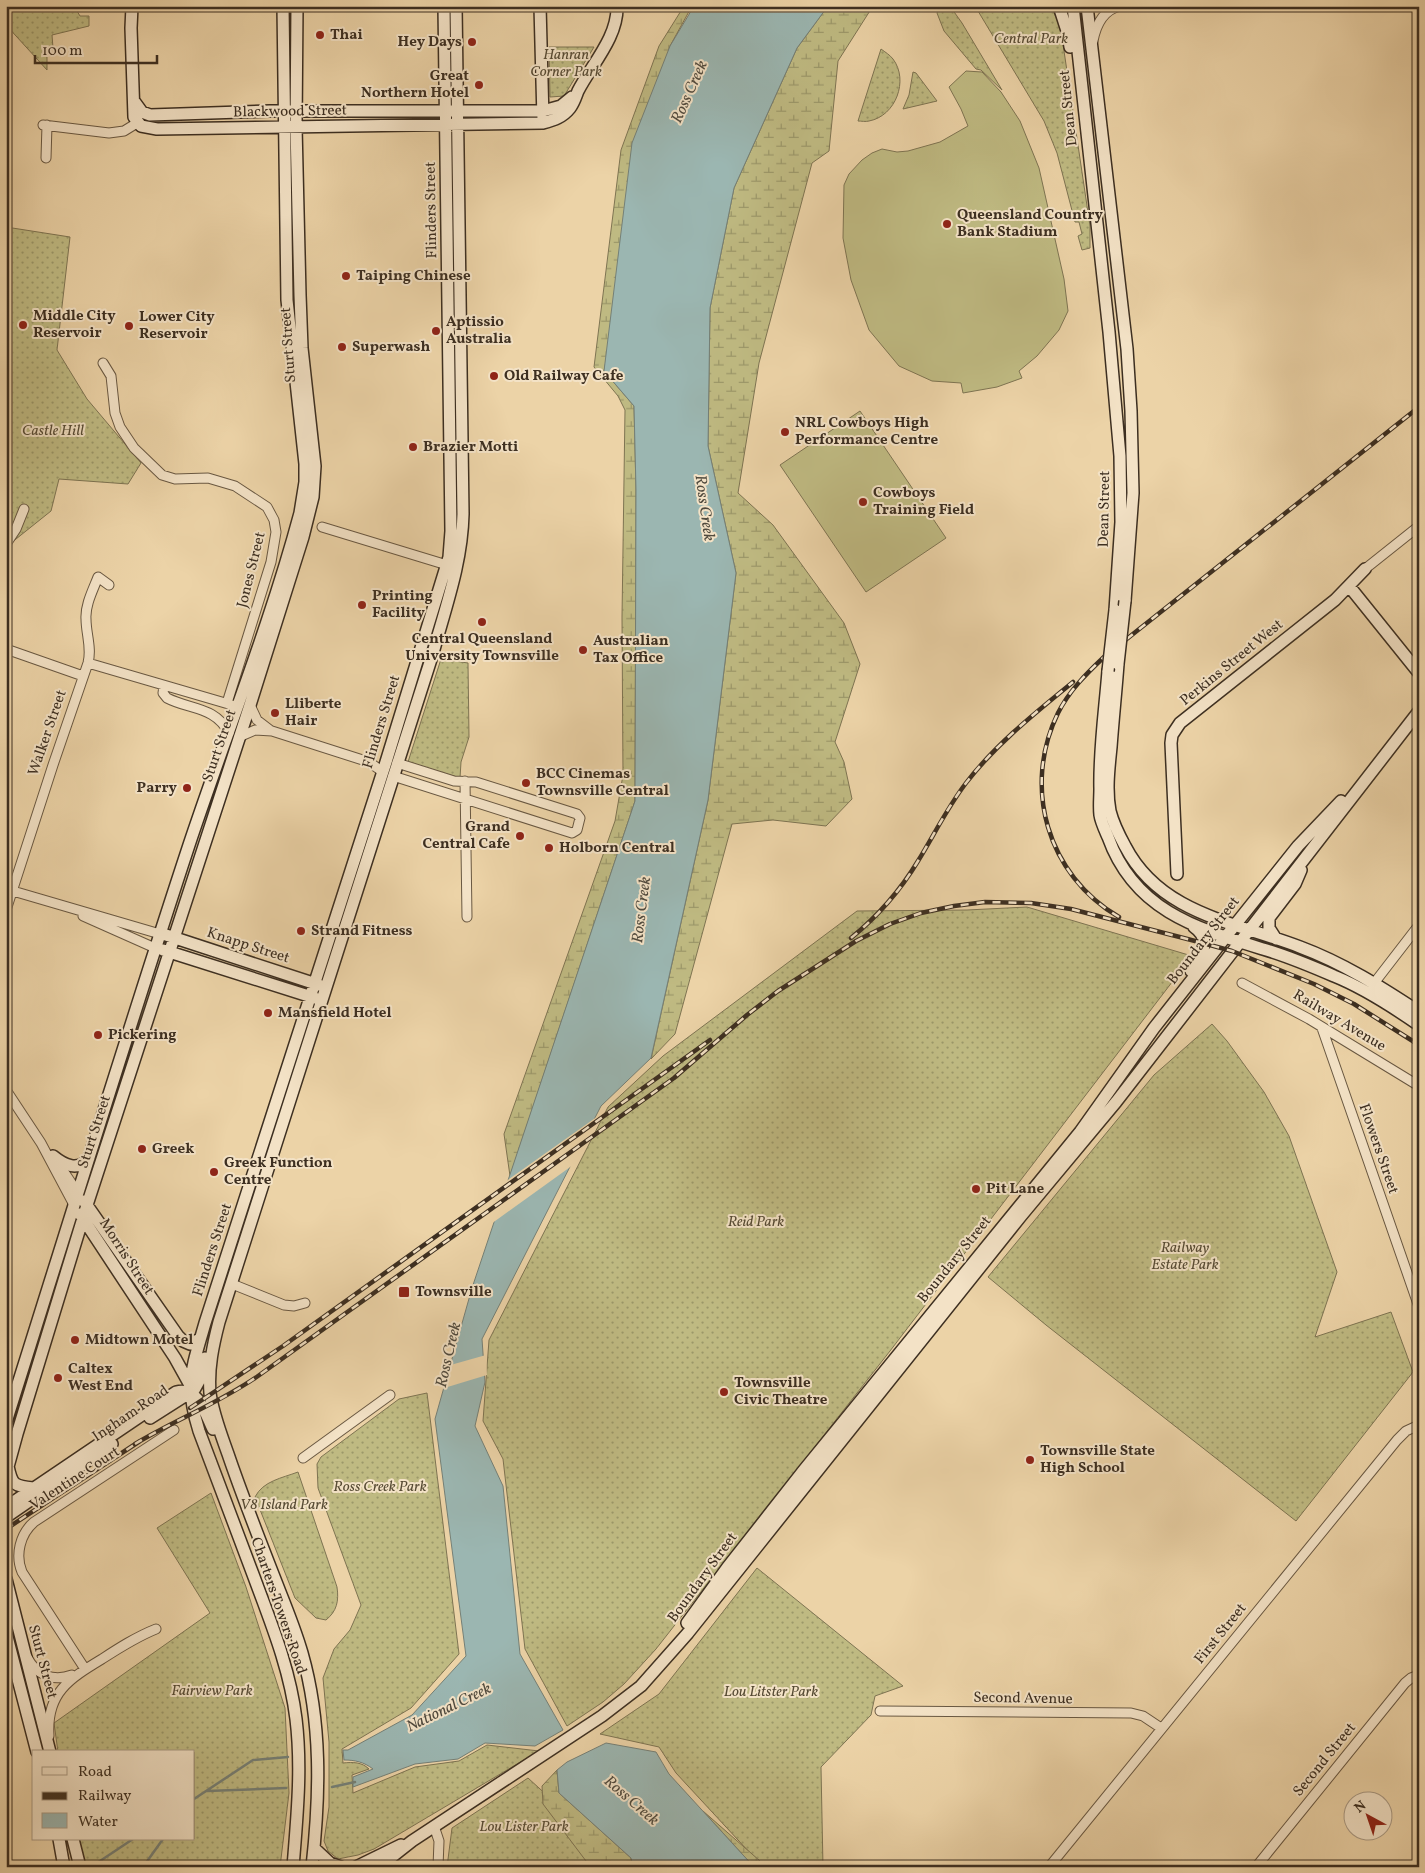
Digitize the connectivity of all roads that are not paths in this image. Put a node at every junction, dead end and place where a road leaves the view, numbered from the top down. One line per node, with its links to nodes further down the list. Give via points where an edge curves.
1 (126, 6): 13 (main road)
2 (132, 6): 13 (main road)
3 (283, 6): 18 (main road, Sturt Street)
4 (297, 6): 19 (main road, Sturt Street)
5 (444, 6): 16 (main road, Flinders Street)
6 (456, 6): 17 (main road, Flinders Street)
7 (540, 6): 21 (main road)
8 (617, 6): 21 (main road, via 616,22 569,109 555,120)
9 (1059, 6): 15 (main road)
10 (1073, 6): 15 (main road, Dean Street)
11 (1087, 6): 14 (main road, Dean Street)
12 (1120, 6): 14 (street, via 1109,11 1100,22 1094,39)
13 (131, 28): 22 (main road, via 134,101)
14 (1093, 57): 29 (main road, Dean Street)
15 (1083, 95): 28 (main road, Dean Street)
16 (446, 110): 17 (main road, Blackwood Street); 19 (main road, Blackwood Street); 23 (main road, Flinders Street)
17 (458, 110): 21 (main road, Blackwood Street); 24 (main road, Flinders Street)
18 (284, 111): 19 (main road, Blackwood Street); 20 (main road, Blackwood Street); 25 (main road, Sturt Street)
19 (297, 112): 25 (main road, Sturt Street)
20 (157, 115): 22 (main road, Blackwood Street); 26 (main road)
21 (543, 117): 24 (main road, Blackwood Street)
22 (141, 118): 26 (main road, Blackwood Street, via 143,127); 27 (street, Blackwood Street, via 124,131 109,133 45,125)
23 (446, 124): 24 (main road, Blackwood Street); 25 (main road, Blackwood Street); 38 (main road, Flinders Street, via 451,531)
24 (458, 124): 34 (main road, Flinders Street)
25 (290, 127): 26 (main road, Blackwood Street); 47 (main road, Sturt Street, via 287,300 305,482 296,530)
26 (157, 129)
27 (46, 158)
28 (1108, 324): 29 (main road, via 1113,333); 30 (main road, Dean Street)
29 (1124, 341): 30 (main road); 32 (main road, Dean Street)
30 (1112, 356): 32 (main road, via 1124,357); 64 (main road, Dean Street, bridge, via 1122,498 1100,775 1100,815 1114,855 1126,875 1156,904)
31 (103, 363): 47 (street, Jones Street, via 111,376 120,427 143,458 167,477 204,477 235,486 266,507 274,520 273,554)
32 (1128, 366): 65 (main road, Dean Street, bridge, via 1133,484 1131,534 1109,775 1110,811 1132,861 1143,874 1192,909)
33 (24, 509): 37 (street)
34 (463, 514): 38 (main road, via 455,558); 52 (main road, Flinders Street, via 458,568 433,652)
35 (1419, 526): 39 (street, Perkins Street West)
36 (322, 528): 38 (street)
37 (6, 544)
38 (446, 565): 52 (main road, Flinders Street)
39 (1365, 569): 41 (main road, Perkins Street West)
40 (109, 585): 43 (street, Walker Street, via 98,578 89,602 86,620 90,650)
41 (1349, 586): 44 (main road); 59 (main road, Perkins Street West, via 1175,728 1171,743)
42 (6, 649): 45 (street)
43 (88, 663): 45 (street, Walker Street); 46 (street)
44 (1419, 673)
45 (83, 676): 60 (street, Walker Street)
46 (164, 686): 47 (street); 49 (street, via 166,698)
47 (234, 704): 49 (street, Jones Street); 50 (street); 51 (main road, Sturt Street)
48 (1419, 711): 53 (main road, Boundary Street)
49 (213, 714): 51 (street)
50 (272, 731): 51 (street, via 255,730); 52 (street)
51 (234, 735): 54 (main road, Sturt Street); 56 (main road, Sturt Street)
52 (390, 768): 55 (street); 57 (street); 81 (main road, Flinders Street); 82 (main road, Flinders Street)
53 (1370, 772): 58 (main road, Boundary Street); 65 (main road, Boundary Street, via 1298,846)
54 (212, 780): 56 (main road); 69 (main road, Sturt Street)
55 (465, 781): 57 (street); 57 (street, via 577,814 580,818 576,832 572,833)
56 (223, 784): 70 (main road, Sturt Street)
57 (464, 799): 63 (street)
58 (1312, 848): 68 (main road, Boundary Street); 73 (main road, via 1295,884 1269,918 1269,928)
59 (1178, 874)
60 (9, 890): 61 (street); 62 (street, Walker Street)
61 (65, 907): 67 (street); 71 (street)
62 (6, 910)
63 (466, 916)
64 (1188, 922): 72 (main road, Dean Street); 86 (main road, via 1203,934 1203,950)
65 (1235, 925): 68 (main road, Dean Street); 72 (main road, Boundary Street)
66 (1419, 925): 79 (street)
67 (133, 926): 69 (street); 71 (street)
68 (1248, 930): 73 (main road); 74 (main road, Boundary Street)
69 (160, 934): 70 (main road, Knapp Street); 76 (main road, Sturt Street)
70 (173, 937): 75 (main road, Knapp Street); 77 (main road, Sturt Street)
71 (130, 938): 76 (street)
72 (1226, 938): 74 (main road, Dean Street); 86 (main road, Boundary Street)
73 (1276, 939): 79 (main road, via 1337,963)
74 (1240, 942): 87 (main road, via 1335,976); 124 (main road, Boundary Street, via 1116,1102)
75 (199, 945): 78 (main road); 81 (main road, Knapp Street)
76 (155, 948): 77 (main road, Knapp Street); 93 (main road, Sturt Street)
77 (169, 952): 78 (main road, Knapp Street); 96 (main road, Sturt Street)
78 (194, 960): 83 (main road, Knapp Street)
79 (1374, 982): 85 (main road)
80 (1242, 983): 88 (street, Railway Avenue)
81 (314, 984): 82 (main road, Knapp Street); 83 (main road, Flinders Street)
82 (326, 987): 84 (main road, Flinders Street)
83 (310, 997): 84 (main road, Knapp Street); 104 (main road, Flinders Street)
84 (321, 1000): 100 (main road, Flinders Street)
85 (1419, 1012)
86 (1161, 1019): 124 (main road, Boundary Street, via 1080,1132 727,1568)
87 (1419, 1026)
88 (1322, 1028): 89 (street, Railway Avenue); 102 (street, Flowers Street)
89 (1419, 1086)
90 (8, 1096): 91 (street, Morris Street)
91 (41, 1143): 92 (street, Morris Street); 95 (street, Morris Street)
92 (53, 1156): 93 (main road, via 75,1166 82,1165); 94 (street, Morris Street)
93 (89, 1158): 94 (main road, Sturt Street)
94 (78, 1193): 95 (main road, Sturt Street); 96 (main road, Morris Street)
95 (74, 1205): 97 (main road, Morris Street); 110 (main road, Sturt Street)
96 (87, 1205): 97 (main road, Sturt Street); 104 (main road, Morris Street, via 172,1329 188,1344)
97 (83, 1218): 98 (main road, Sturt Street); 99 (main road, Morris Street)
98 (74, 1248): 99 (main road, via 89,1241); 113 (main road, Sturt Street)
99 (103, 1248): 106 (main road, Morris Street, via 175,1358)
100 (232, 1284): 101 (street, via 284,1305); 103 (main road, Flinders Street)
101 (305, 1302)
102 (1419, 1307)
103 (220, 1322): 105 (main road, Flinders Street, via 213,1345); 106 (main road, via 199,1381)
104 (200, 1339): 106 (main road, Flinders Street)
105 (210, 1378): 116 (main road, Charters Towers Road, via 213,1408)
106 (190, 1389): 108 (main road, Ingham Road); 109 (main road, Charters Towers Road); 116 (main road, via 203,1407); 117 (main road, Ingham Road, via 176,1392)
107 (390, 1395): 114 (street)
108 (161, 1411): 109 (main road, via 180,1406); 119 (main road, Ingham Road)
109 (195, 1417): 139 (main road, Charters Towers Road, via 275,1632 289,1680 296,1716 299,1763)
110 (6, 1422)
111 (1419, 1425): 128 (street, First Street, via 1397,1440)
112 (174, 1430): 125 (street, Valentine Court, via 34,1522 22,1539 18,1558 22,1572)
113 (12, 1432): 115 (main road, Sturt Street)
114 (303, 1458)
115 (7, 1470): 117 (main road, via 14,1484)
116 (235, 1474): 136 (main road, Charters Towers Road, via 299,1642 311,1691 318,1747)
117 (34, 1488): 118 (main road, Ingham Road)
118 (6, 1507)
119 (6, 1517)
120 (6, 1579): 123 (main road, Sturt Street)
121 (156, 1629): 125 (street)
122 (6, 1634): 129 (main road, Sturt Street)
123 (23, 1647): 125 (street, via 30,1662 48,1677 62,1678); 130 (main road, Sturt Street)
124 (666, 1657): 132 (main road, Boundary Street, via 641,1686 610,1710)
125 (85, 1669): 131 (street, via 64,1685 52,1704)
126 (1419, 1675): 146 (street, Second Street, via 1406,1683)
127 (880, 1711): 128 (street, Second Avenue, via 1131,1713 1143,1716)
128 (1161, 1728): 145 (street, First Street)
129 (36, 1750)
130 (49, 1750)
131 (50, 1750)
132 (434, 1826): 135 (main road, Boundary Street); 144 (street, via 439,1841)
133 (59, 1840): 138 (main road)
134 (73, 1840): 137 (main road)
135 (412, 1841): 142 (main road, Boundary Street); 143 (main road, Boundary Street)
136 (314, 1848): 140 (main road, Charters Towers Road); 141 (main road, via 330,1863)
137 (79, 1865)
138 (64, 1867)
139 (293, 1867)
140 (312, 1867)
141 (341, 1867)
142 (356, 1867)
143 (379, 1867)
144 (438, 1867)
145 (1049, 1867)
146 (1256, 1867)

